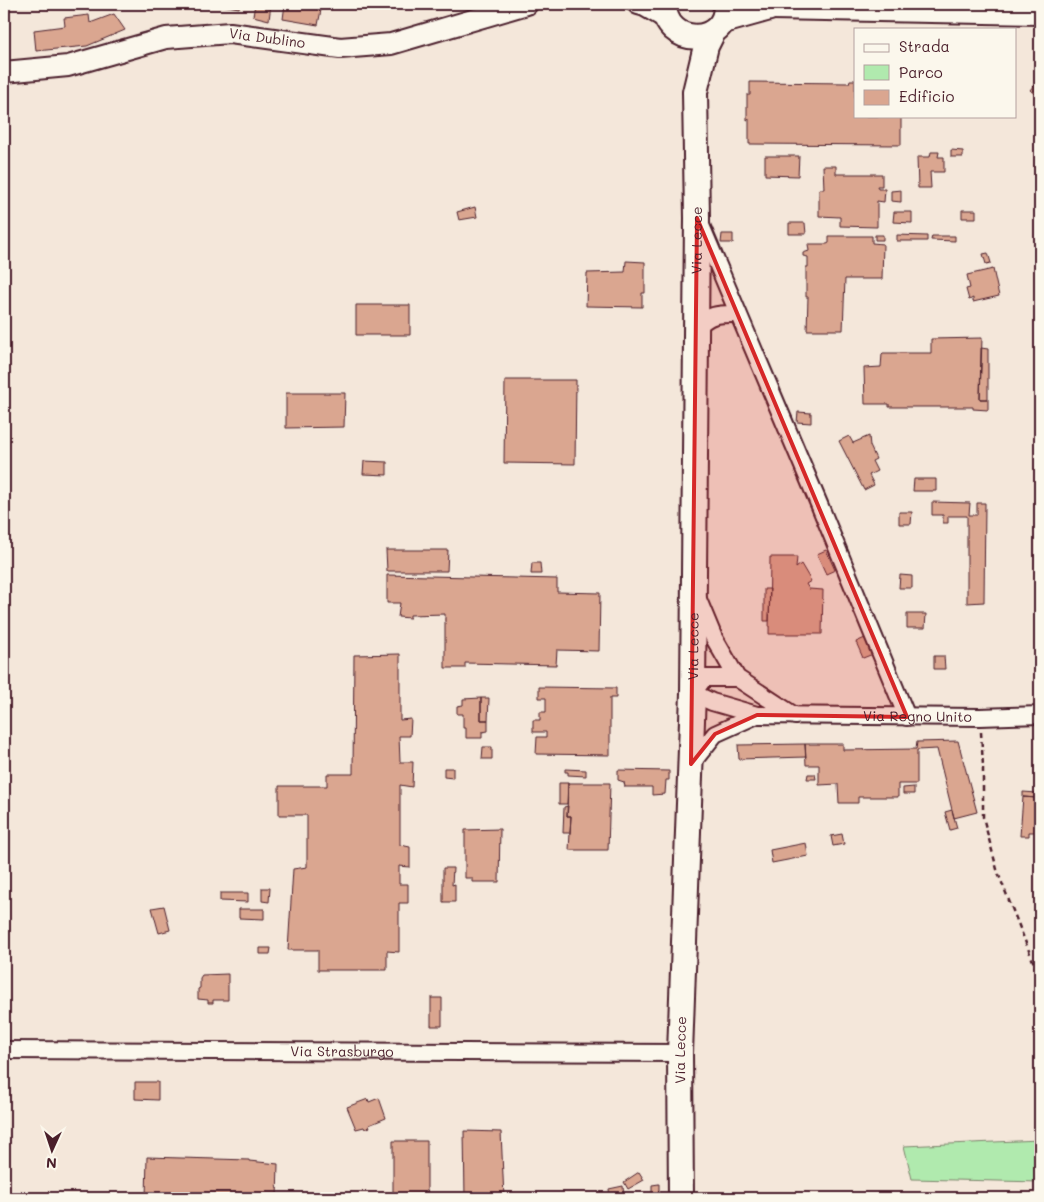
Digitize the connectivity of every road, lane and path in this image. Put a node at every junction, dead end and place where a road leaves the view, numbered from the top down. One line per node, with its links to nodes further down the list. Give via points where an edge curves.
1 (527, 4): 8 (street, Via Dublino, via 391,44 340,48 230,33 166,38 68,66)
2 (638, 4): 6 (street)
3 (749, 4): 4 (street)
4 (772, 9): 5 (street); 7 (street)
5 (1040, 14)
6 (668, 17): 7 (main road, via 682,35 693,37 703,36); 9 (main road, Via Lecce, via 688,63)
7 (720, 20): 9 (main road, Via Lecce, via 706,46)
8 (4, 72)
9 (695, 92): 10 (main road, Via Lecce)
10 (697, 218): 11 (street); 12 (main road, Via Lecce)
11 (738, 314): 12 (street, via 718,314 705,319); 19 (street)
12 (696, 328): 13 (main road, Via Lecce)
13 (694, 589): 14 (street, via 714,638); 15 (main road, Via Lecce)
14 (738, 678): 15 (street, via 704,678); 18 (street)
15 (693, 693): 16 (street); 21 (main road, Via Lecce)
16 (757, 715): 18 (street, Via Regno Unito); 21 (street, via 715,734)
17 (1040, 715): 20 (street, Via Regno Unito)
18 (795, 716): 19 (street, Via Regno Unito)
19 (907, 717): 20 (street, Via Regno Unito)
20 (980, 718): 22 (path, via 983,818 998,873)
21 (691, 764): 24 (main road, Via Lecce)
22 (1040, 974)
23 (4, 1050): 24 (street, Via Strasburgo)
24 (680, 1053): 25 (main road, Via Lecce)
25 (681, 1198)

